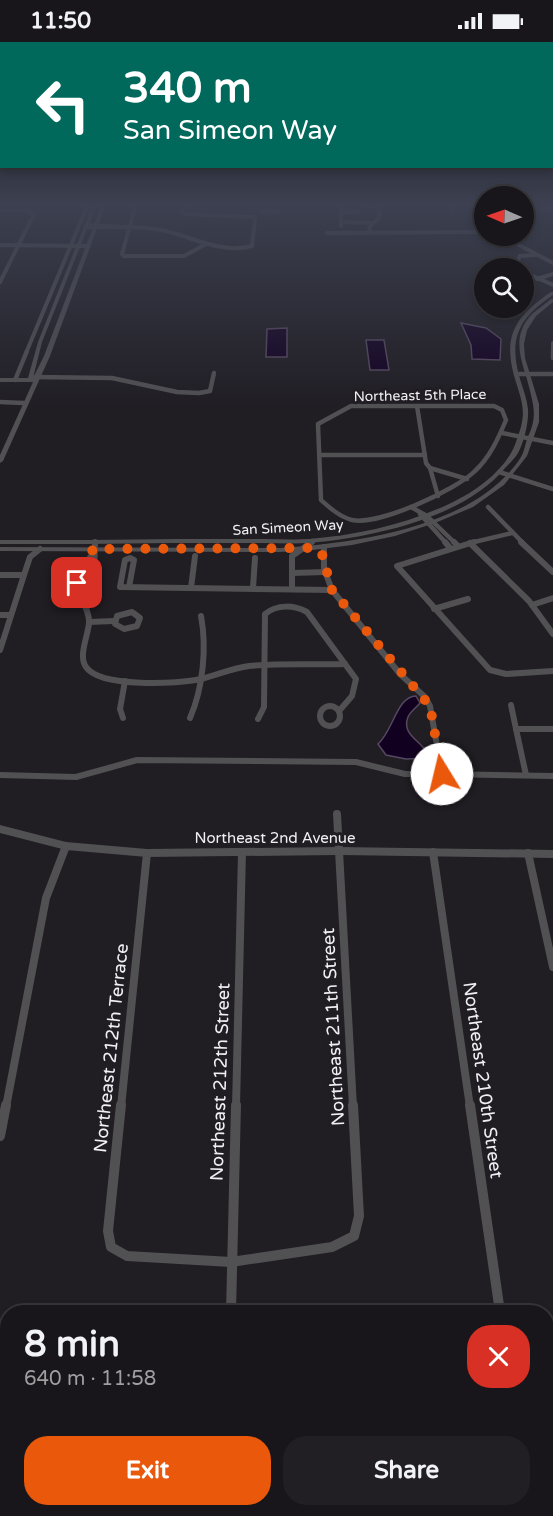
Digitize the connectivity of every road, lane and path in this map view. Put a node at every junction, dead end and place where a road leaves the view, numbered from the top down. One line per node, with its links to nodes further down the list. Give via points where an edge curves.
1 (60, 273): 10 (street)
2 (67, 273): 11 (street)
3 (77, 273): 18 (street)
4 (553, 274): 6 (street)
5 (534, 277): 6 (street)
6 (537, 279): 7 (street)
7 (553, 285)
8 (553, 293): 15 (street, San Simeon Way, via 532,308 516,328 511,350)
9 (553, 300): 16 (street, San Simeon Way, via 525,329 520,351)
10 (42, 315): 11 (street); 20 (street)
11 (50, 315): 18 (street, via 40,342)
12 (553, 343): 13 (street)
13 (553, 358)
14 (214, 373): 18 (street, via 212,388 203,393 169,391 117,379)
15 (517, 376): 16 (street); 25 (street, San Simeon Way, via 526,402)
16 (526, 376): 17 (street); 26 (street, San Simeon Way, via 536,406)
17 (553, 376)
18 (34, 379): 20 (street); 22 (street)
19 (0, 380): 20 (street)
20 (15, 380)
21 (0, 404): 22 (street)
22 (23, 405): 30 (street)
23 (417, 406): 24 (street, Northeast 5th Place, via 494,406 502,410 506,420); 28 (street, Northeast 5th Place, via 351,406 318,424); 29 (street)
24 (502, 433): 25 (street); 34 (street, via 492,455)
25 (522, 436): 26 (street); 32 (street, San Simeon Way)
26 (533, 439): 27 (street); 33 (street, San Simeon Way)
27 (553, 443)
28 (320, 455): 29 (street); 37 (street, via 321,500 331,509 352,520 365,520)
29 (425, 455): 31 (street)
30 (0, 461)
31 (430, 468): 34 (street); 36 (street)
32 (499, 472): 33 (street); 39 (street, San Simeon Way, via 468,496)
33 (509, 475): 35 (street); 40 (street, San Simeon Way, via 481,498)
34 (467, 479): 36 (street)
35 (553, 489)
36 (438, 496): 37 (street)
37 (411, 507): 39 (street)
38 (488, 507): 41 (street)
39 (423, 516): 40 (street); 44 (street, San Simeon Way, via 389,529)
40 (430, 523): 46 (street); 48 (street); 52 (street, San Simeon Way)
41 (512, 533): 43 (street); 57 (street)
42 (0, 542): 47 (street, San Simeon Way)
43 (470, 543): 46 (street); 69 (street)
44 (311, 544): 45 (street, San Simeon Way); 52 (street, San Simeon Way)
45 (299, 545): 47 (street, San Simeon Way); 51 (street, San Simeon Way); 54 (street)
46 (458, 546): 48 (street)
47 (94, 548): 50 (street, San Simeon Way); 51 (street, San Simeon Way); 70 (street, via 94,579); 70 (street, via 77,580 76,589)
48 (450, 548): 72 (street, via 396,566)
49 (0, 549): 50 (street, San Simeon Way)
50 (40, 549): 60 (street, via 31,555)
51 (285, 549): 54 (street)
52 (323, 551): 56 (street)
53 (195, 556): 62 (street)
54 (292, 556): 58 (street)
55 (255, 558): 63 (street)
56 (323, 572): 58 (street); 65 (street); 66 (street)
57 (553, 572)
58 (292, 573): 64 (street)
59 (0, 575): 60 (street)
60 (24, 575): 74 (street)
61 (129, 587): 61 (street, via 120,587 125,560 130,558 134,560); 62 (street)
62 (190, 588): 63 (street)
63 (253, 588): 64 (street)
64 (292, 588): 65 (street)
65 (324, 589): 66 (street)
66 (332, 590): 92 (street, via 430,706)
67 (553, 598): 69 (street)
68 (468, 599): 72 (street)
69 (532, 605): 78 (street)
70 (87, 606): 77 (street)
71 (303, 609): 80 (street); 81 (street, via 268,610 265,614)
72 (434, 609): 82 (street, via 490,670 506,674)
73 (0, 615): 74 (street)
74 (11, 615): 79 (street)
75 (201, 616): 83 (street, via 204,625)
76 (114, 621): 77 (street)
77 (89, 622): 84 (street, via 82,659 86,668 97,676)
78 (553, 634)
79 (0, 651)
80 (345, 664): 81 (street); 86 (street, via 358,682)
81 (264, 665): 83 (street); 89 (street, via 264,707)
82 (553, 671)
83 (200, 679): 84 (street, via 171,683); 88 (street, via 196,707)
84 (125, 681): 87 (street, via 120,709)
85 (511, 705): 90 (street)
86 (339, 711)
87 (123, 718)
88 (190, 718)
89 (258, 719)
90 (516, 729): 91 (street); 94 (street)
91 (553, 729)
92 (442, 774): 93 (street, via 405,774 356,762 137,760 76,777); 94 (street)
93 (0, 775)
94 (526, 776): 95 (street)
95 (553, 776)
96 (337, 814): 99 (street, Northeast 211th Street)
97 (0, 829): 98 (street, Northeast 2nd Avenue)
98 (66, 846): 102 (street, Northeast 2nd Avenue); 106 (street, via 46,898)
99 (340, 851): 100 (street, Northeast 2nd Avenue); 101 (street, Northeast 2nd Avenue); 107 (street, Northeast 211th Street, via 359,1216 354,1236 332,1247)
100 (243, 852): 102 (street, Northeast 2nd Avenue); 107 (street, Northeast 212th Street)
101 (433, 852): 103 (street, Northeast 2nd Avenue); 109 (street, Northeast 210th Street)
102 (147, 853): 107 (street, Northeast 212th Terrace, via 108,1231 111,1247 127,1257)
103 (528, 853): 104 (street, Northeast 2nd Avenue); 105 (street)
104 (553, 854)
105 (553, 967)
106 (0, 1136)
107 (231, 1262): 108 (street, Northeast 212th Street)
108 (231, 1305)
109 (499, 1305)

